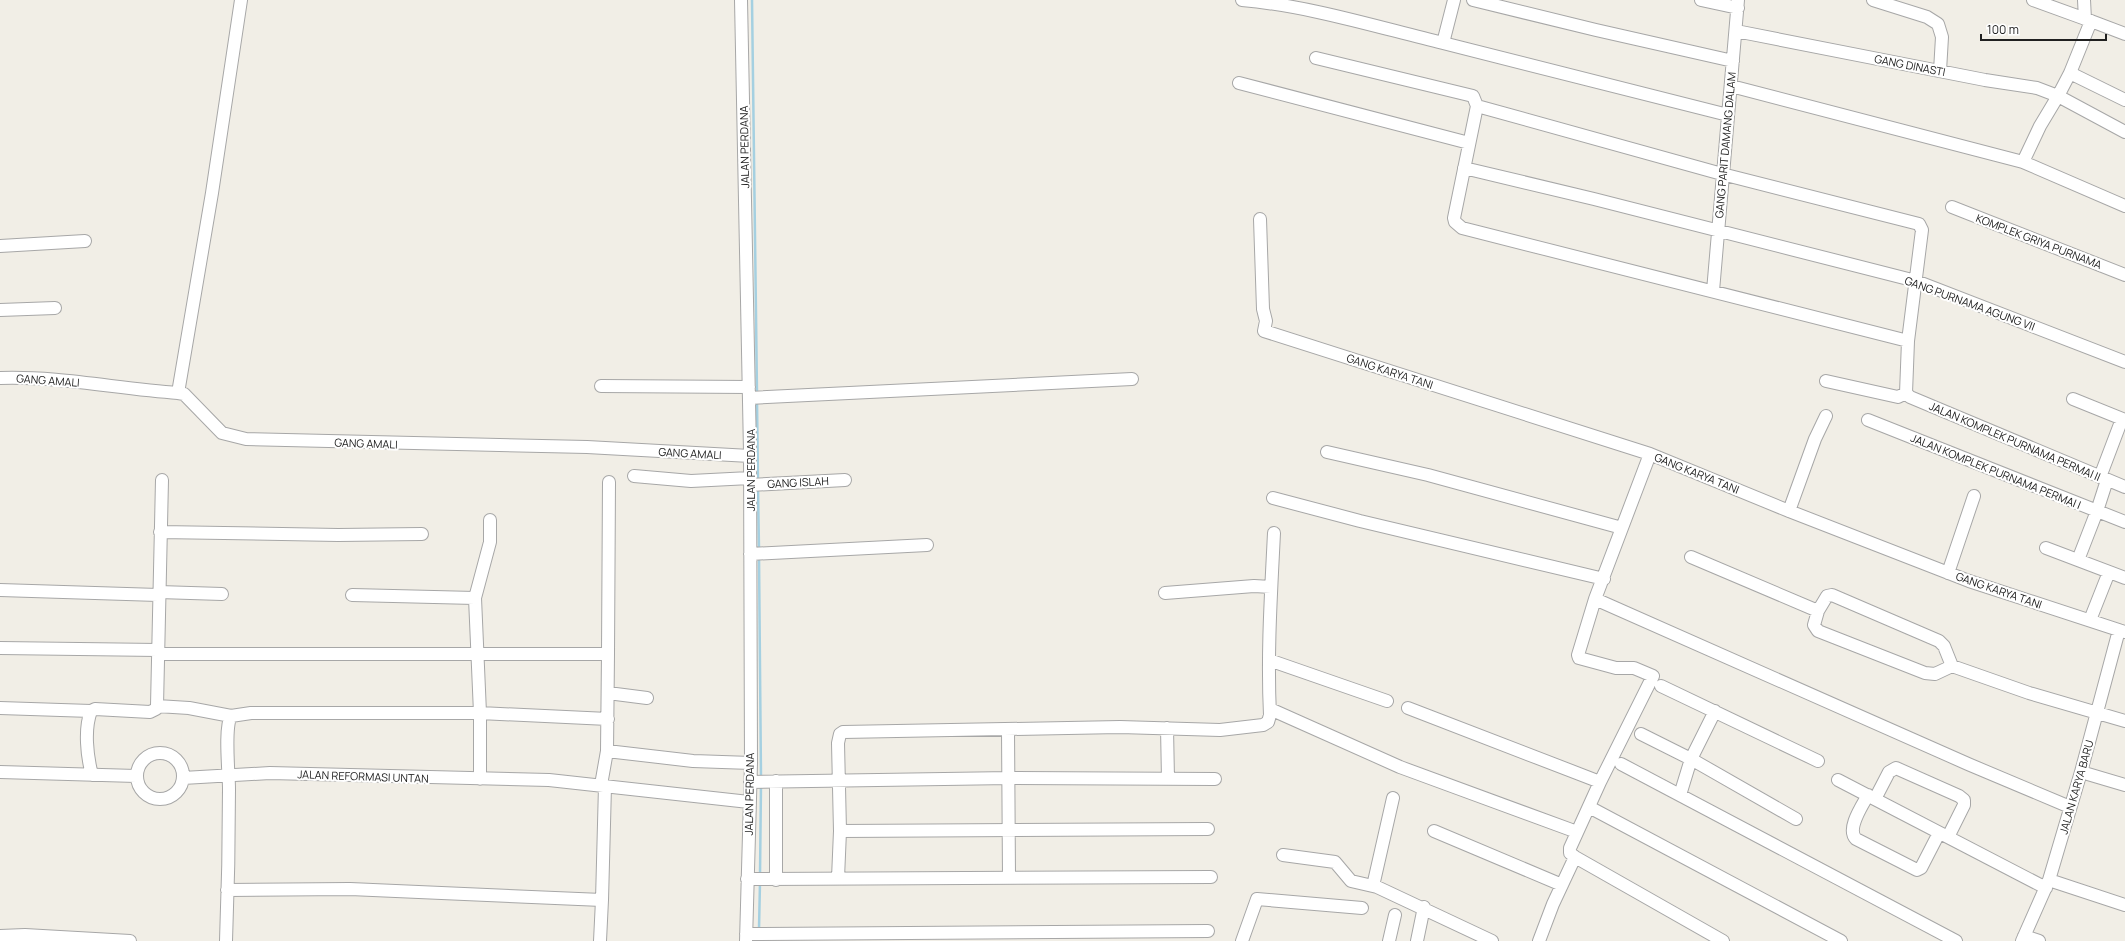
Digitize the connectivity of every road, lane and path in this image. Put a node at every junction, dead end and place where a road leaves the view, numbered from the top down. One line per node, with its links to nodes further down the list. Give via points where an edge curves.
1 (241, 0): 47 (street)
2 (741, 0): 49 (street, JALAN PERDANA, via 743,150)
3 (1242, 0): 14 (street, via 1267,2 1326,14)
4 (1454, 0): 14 (street)
5 (1473, 0): 16 (street)
6 (1701, 0): 10 (street)
7 (1873, 0): 17 (street, via 1927,17 1938,24 1942,37)
8 (2033, 0): 11 (street)
9 (2084, 0): 11 (street)
10 (1738, 4): 12 (street, GANG PARIT DAMANG DALAM)
11 (2088, 20): 13 (street); 18 (street)
12 (1736, 31): 16 (street, GANG PARIT DAMANG DALAM); 17 (street, GANG DINASTI)
13 (2125, 34)
14 (1443, 43): 24 (street)
15 (1316, 58): 23 (street, via 1473,96)
16 (1733, 61): 20 (street, GANG PARIT DAMANG DALAM)
17 (1940, 71): 21 (street, GANG DINASTI, via 2037,88)
18 (2070, 73): 21 (street); 22 (street)
19 (1239, 83): 26 (street)
20 (1731, 86): 24 (street, GANG PARIT DAMANG DALAM); 27 (street)
21 (2058, 96): 25 (street, GANG DINASTI); 27 (street)
22 (2125, 100)
23 (1477, 106): 26 (street); 29 (street)
24 (1728, 115): 29 (street, GANG PARIT DAMANG DALAM)
25 (2125, 132)
26 (1469, 143): 28 (street)
27 (2023, 162): 30 (street)
28 (1464, 168): 33 (street, GANG PURNAMA AGUNG VII); 38 (street, via 1454,218 1462,228)
29 (1722, 174): 33 (street, GANG PARIT DAMANG DALAM); 37 (street, via 1919,224 1922,230)
30 (2125, 206)
31 (1952, 207): 36 (street, KOMPLEK GRIYA PURNAMA)
32 (1260, 219): 55 (street, GANG KARYA TANI, via 1263,309 1266,321 1264,331)
33 (1718, 231): 37 (street, GANG PURNAMA AGUNG VII); 38 (street, GANG PARIT DAMANG DALAM)
34 (85, 241): 35 (street)
35 (0, 246)
36 (2125, 275)
37 (1916, 281): 41 (street); 42 (street, GANG PURNAMA AGUNG VII)
38 (1713, 291): 41 (street)
39 (55, 308): 40 (street)
40 (0, 310)
41 (1908, 341): 48 (street)
42 (2125, 362)
43 (0, 378): 47 (street, GANG AMALI, via 64,379)
44 (1132, 379): 49 (street)
45 (1826, 381): 48 (street, via 1898,397)
46 (601, 386): 49 (street)
47 (178, 392): 56 (street, GANG AMALI, via 184,394 222,433 246,439 587,447)
48 (1906, 393): 58 (street, JALAN KOMPLEK PURNAMA PERMAI II)
49 (753, 395): 56 (street, JALAN PERDANA)
50 (2073, 399): 52 (street)
51 (1826, 416): 66 (street)
52 (2124, 419): 58 (street)
53 (1868, 420): 67 (street, JALAN KOMPLEK PURNAMA PERMAI I)
54 (1327, 452): 70 (street, via 1428,475)
55 (1650, 454): 66 (street, GANG KARYA TANI); 70 (street)
56 (750, 456): 61 (street, JALAN PERDANA)
57 (634, 476): 61 (street, GANG ISLAH)
58 (2103, 478): 63 (street, JALAN KOMPLEK PURNAMA PERMAI II); 67 (street)
59 (162, 480): 71 (street)
60 (845, 480): 61 (street, GANG ISLAH)
61 (750, 481): 76 (street, JALAN PERDANA)
62 (609, 482): 96 (street)
63 (2125, 487)
64 (1974, 496): 80 (street)
65 (1273, 498): 82 (street)
66 (1789, 511): 80 (street, GANG KARYA TANI)
67 (2097, 511): 69 (street, JALAN KOMPLEK PURNAMA PERMAI I); 78 (street)
68 (490, 520): 89 (street, via 490,542)
69 (2125, 522)
70 (1622, 528): 82 (street)
71 (160, 532): 73 (street); 85 (street)
72 (1274, 533): 83 (street)
73 (422, 534)
74 (927, 545): 76 (street)
75 (2046, 548): 78 (street)
76 (756, 554): 121 (street, JALAN PERDANA)
77 (1691, 557): 91 (street)
78 (2078, 560): 79 (street)
79 (2109, 572): 81 (street); 92 (street)
80 (1948, 573): 92 (street, GANG KARYA TANI)
81 (2125, 578)
82 (1604, 579): 90 (street)
83 (1271, 587): 86 (street); 98 (street)
84 (0, 590): 85 (street)
85 (158, 593): 87 (street); 95 (street)
86 (1165, 593)
87 (222, 594)
88 (352, 595): 89 (street)
89 (475, 598): 97 (street)
90 (1595, 599): 136 (street, via 1578,656 1609,667 1634,668 1653,676); 144 (street)
91 (1818, 611): 99 (street, via 1814,627 1818,631 1930,674); 99 (street, via 1827,596 1832,595 1939,641 1944,646)
92 (2090, 620): 93 (street, GANG KARYA TANI)
93 (2122, 631): 110 (street, JALAN KARYA BARU)
94 (0, 648): 95 (street)
95 (158, 652): 97 (street); 104 (street)
96 (608, 654): 97 (street); 101 (street)
97 (477, 655): 111 (street)
98 (1269, 660): 103 (street); 107 (street)
99 (1952, 666): 110 (street, via 2029,693)
100 (1661, 686): 108 (street)
101 (608, 693): 102 (street); 113 (street)
102 (647, 698)
103 (1387, 701)
104 (158, 706): 109 (street, via 150,712 95,709); 112 (street, via 189,708)
105 (0, 708): 109 (street)
106 (1408, 708): 136 (street)
107 (1270, 709): 115 (street, via 1268,722 1263,725 1220,730); 150 (street, via 1400,767)
108 (1715, 710): 119 (street); 120 (street)
109 (91, 711): 126 (street, via 88,745)
110 (2096, 712): 114 (street); 124 (street, JALAN KARYA BARU)
111 (480, 713): 112 (street, via 252,713); 113 (street); 130 (street)
112 (231, 716): 125 (street)
113 (608, 719): 118 (street)
114 (2125, 721)
115 (1167, 728): 116 (street); 131 (street)
116 (1008, 730): 129 (street); 134 (street, via 844,732 840,734 838,742)
117 (1642, 734): 119 (street)
118 (606, 752): 121 (street); 138 (street)
119 (1691, 759): 139 (street); 145 (street)
120 (1818, 762)
121 (750, 764): 135 (street, JALAN PERDANA)
122 (1621, 764): 139 (street)
123 (0, 772): 126 (street)
124 (2081, 772): 137 (street); 144 (street, JALAN KARYA BARU)
125 (229, 774): 128 (street, JALAN REFORMASI UNTAN); 130 (street, JALAN REFORMASI UNTAN); 162 (street)
126 (92, 775): 127 (street)
127 (136, 776): 128 (street, via 143,792 159,799 176,794); 128 (street, via 138,766 144,758 161,752 170,754 178,760)
128 (183, 778)
129 (1010, 778): 131 (street); 134 (street); 147 (street)
130 (480, 779): 138 (street, JALAN REFORMASI UNTAN, via 549,780)
131 (1168, 779): 132 (street)
132 (1215, 779)
133 (1838, 780): 140 (street)
134 (839, 781): 135 (street); 148 (street)
135 (762, 782): 142 (street, JALAN PERDANA); 158 (street)
136 (1600, 782): 143 (street)
137 (2125, 785)
138 (603, 786): 142 (street, JALAN REFORMASI UNTAN); 163 (street)
139 (1680, 795): 182 (street)
140 (1871, 797): 151 (street); 151 (street, via 1893,768 1959,796 1964,800 1964,805); 151 (street, via 1852,829 1856,839 1917,870)
141 (1393, 798): 161 (street)
142 (749, 802): 157 (street, JALAN PERDANA)
143 (1589, 807): 150 (street); 181 (street)
144 (2070, 808): 159 (street, JALAN KARYA BARU)
145 (1796, 819)
146 (1208, 828): 147 (street)
147 (1009, 829): 148 (street); 154 (street)
148 (840, 831): 156 (street)
149 (1434, 831): 160 (street)
150 (1578, 832): 153 (street, via 1570,848 1570,853)
151 (1944, 835): 159 (street)
152 (1283, 855): 161 (street, via 1335,862 1352,881)
153 (1575, 857): 160 (street); 180 (street)
154 (1009, 877): 155 (street); 156 (street)
155 (1211, 877)
156 (838, 878): 158 (street)
157 (751, 879): 158 (street); 170 (street, JALAN PERDANA)
158 (774, 880)
159 (2048, 884): 164 (street); 171 (street, JALAN KARYA BARU)
160 (1562, 885): 179 (street)
161 (1373, 886): 165 (street)
162 (227, 890): 163 (street, via 357,889); 173 (street)
163 (602, 900): 174 (street)
164 (2125, 906)
165 (1424, 907): 177 (street); 178 (street)
166 (1362, 908): 175 (street, via 1257,899)
167 (1395, 914): 176 (street)
168 (1208, 931): 170 (street)
169 (0, 936): 172 (street)
170 (752, 936)
171 (2024, 939): 183 (street)
172 (130, 941)
173 (226, 941)
174 (600, 941)
175 (1242, 941)
176 (1390, 941)
177 (1417, 941)
178 (1492, 941)
179 (1539, 941)
180 (1723, 941)
181 (1841, 941)
182 (1956, 941)
183 (2039, 941)

